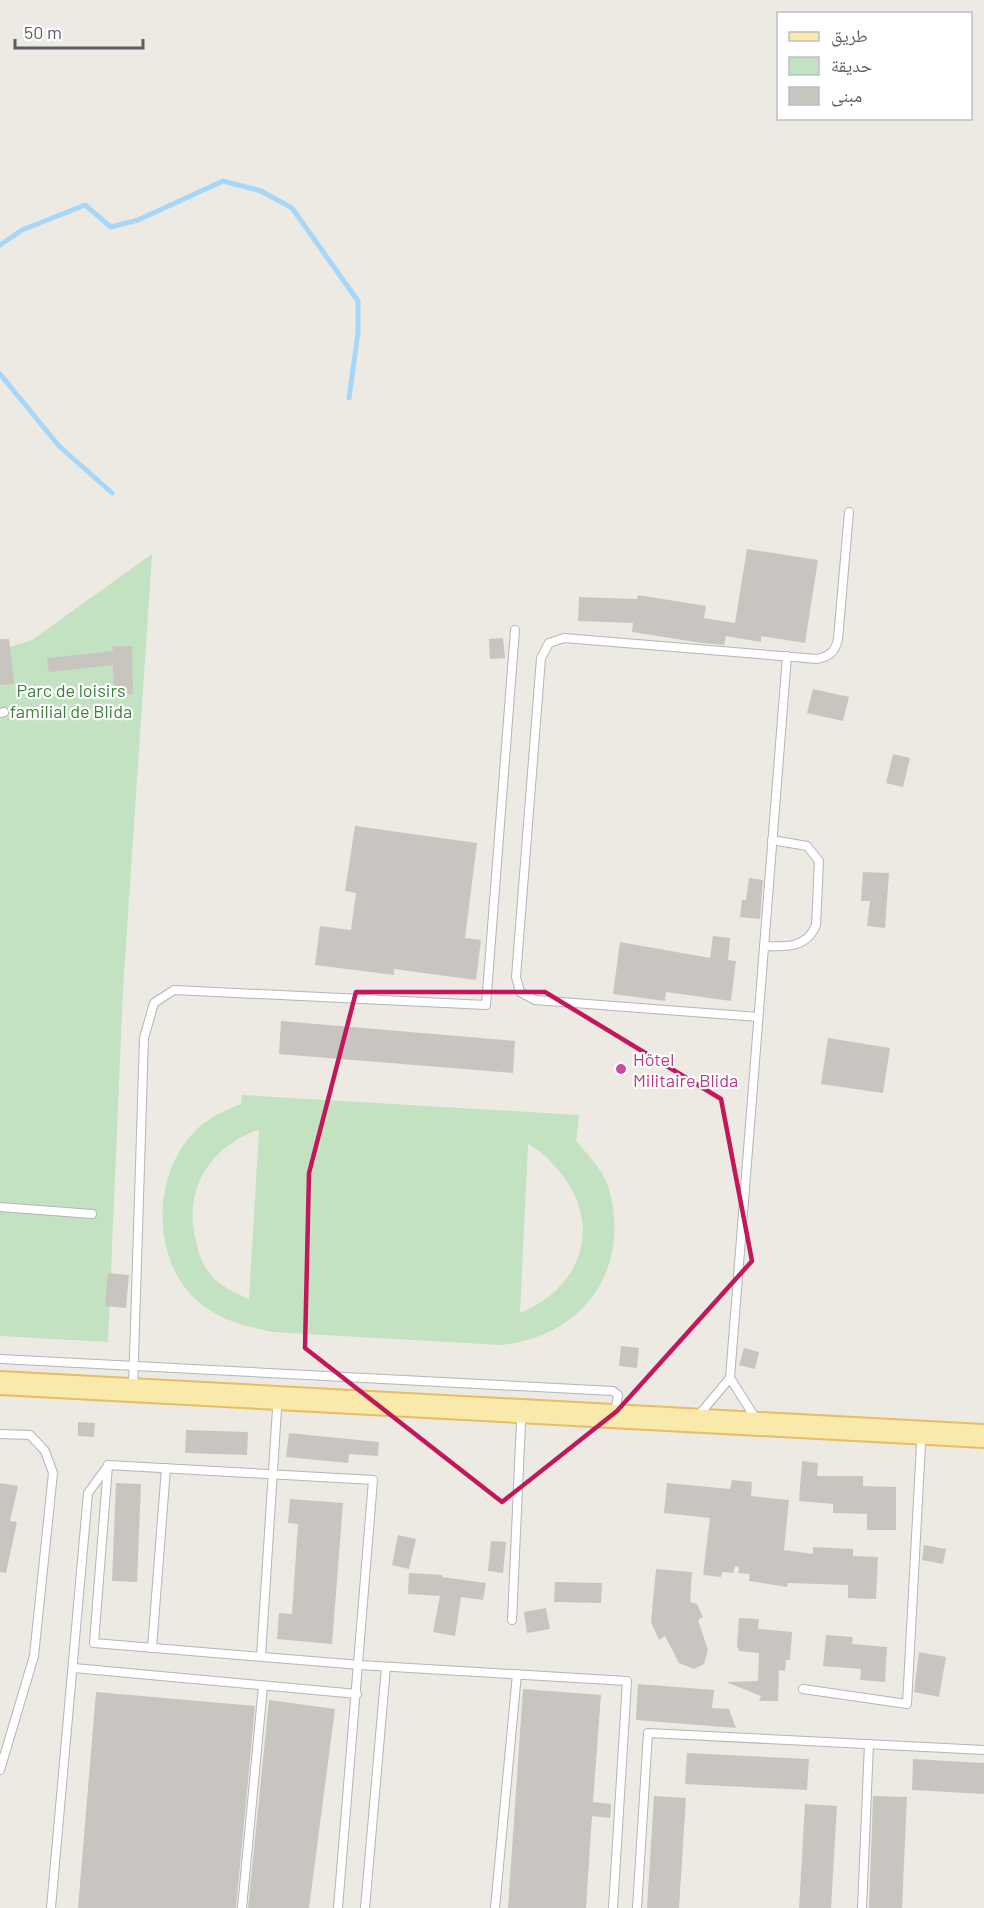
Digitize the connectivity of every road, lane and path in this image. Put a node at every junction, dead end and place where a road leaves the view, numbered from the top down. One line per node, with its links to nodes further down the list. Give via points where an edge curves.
1 (849, 512): 3 (lane, via 836,649 817,659)
2 (515, 630): 10 (lane, via 486,1005 174,990 154,1004 144,1038)
3 (787, 656): 4 (lane); 6 (lane, via 564,638 549,644 541,658 516,977 520,992 535,1000)
4 (772, 840): 5 (lane); 5 (lane, via 807,846 819,861 816,925 813,934 801,943)
5 (764, 946): 6 (lane)
6 (758, 1017): 11 (lane)
7 (0, 1207): 8 (lane)
8 (92, 1214)
9 (0, 1359): 10 (lane)
10 (134, 1366): 13 (lane); 16 (lane, via 613,1391 618,1395)
11 (730, 1378): 17 (lane); 19 (lane)
12 (0, 1383): 13 (main road)
13 (133, 1390): 16 (main road)
14 (0, 1395): 15 (main road)
15 (277, 1409): 18 (main road); 26 (lane)
16 (615, 1415): 17 (main road)
17 (694, 1420): 19 (main road)
18 (521, 1422): 22 (main road); 27 (lane)
19 (758, 1424): 21 (main road)
20 (0, 1434): 39 (lane, via 30,1436 45,1451 53,1473 34,1656)
21 (984, 1436)
22 (921, 1444): 23 (main road); 35 (lane, via 907,1704)
23 (984, 1447)
24 (108, 1466): 25 (lane); 28 (lane, via 94,1643); 32 (lane, via 88,1493)
25 (166, 1468): 26 (lane); 28 (lane)
26 (273, 1474): 29 (lane); 30 (lane, via 373,1480)
27 (512, 1620)
28 (152, 1648): 29 (lane)
29 (261, 1656): 30 (lane)
30 (360, 1665): 31 (lane); 36 (lane)
31 (386, 1666): 33 (lane); 43 (lane)
32 (74, 1668): 34 (lane); 40 (lane)
33 (517, 1674): 44 (lane); 45 (lane, via 627,1681)
34 (262, 1686): 36 (lane); 41 (lane)
35 (803, 1689)
36 (357, 1694): 42 (lane)
37 (869, 1744): 38 (lane); 46 (lane, via 648,1733); 47 (lane)
38 (984, 1750)
39 (0, 1770)
40 (51, 1908)
41 (242, 1908)
42 (338, 1908)
43 (365, 1908)
44 (495, 1908)
45 (613, 1908)
46 (637, 1908)
47 (862, 1908)

